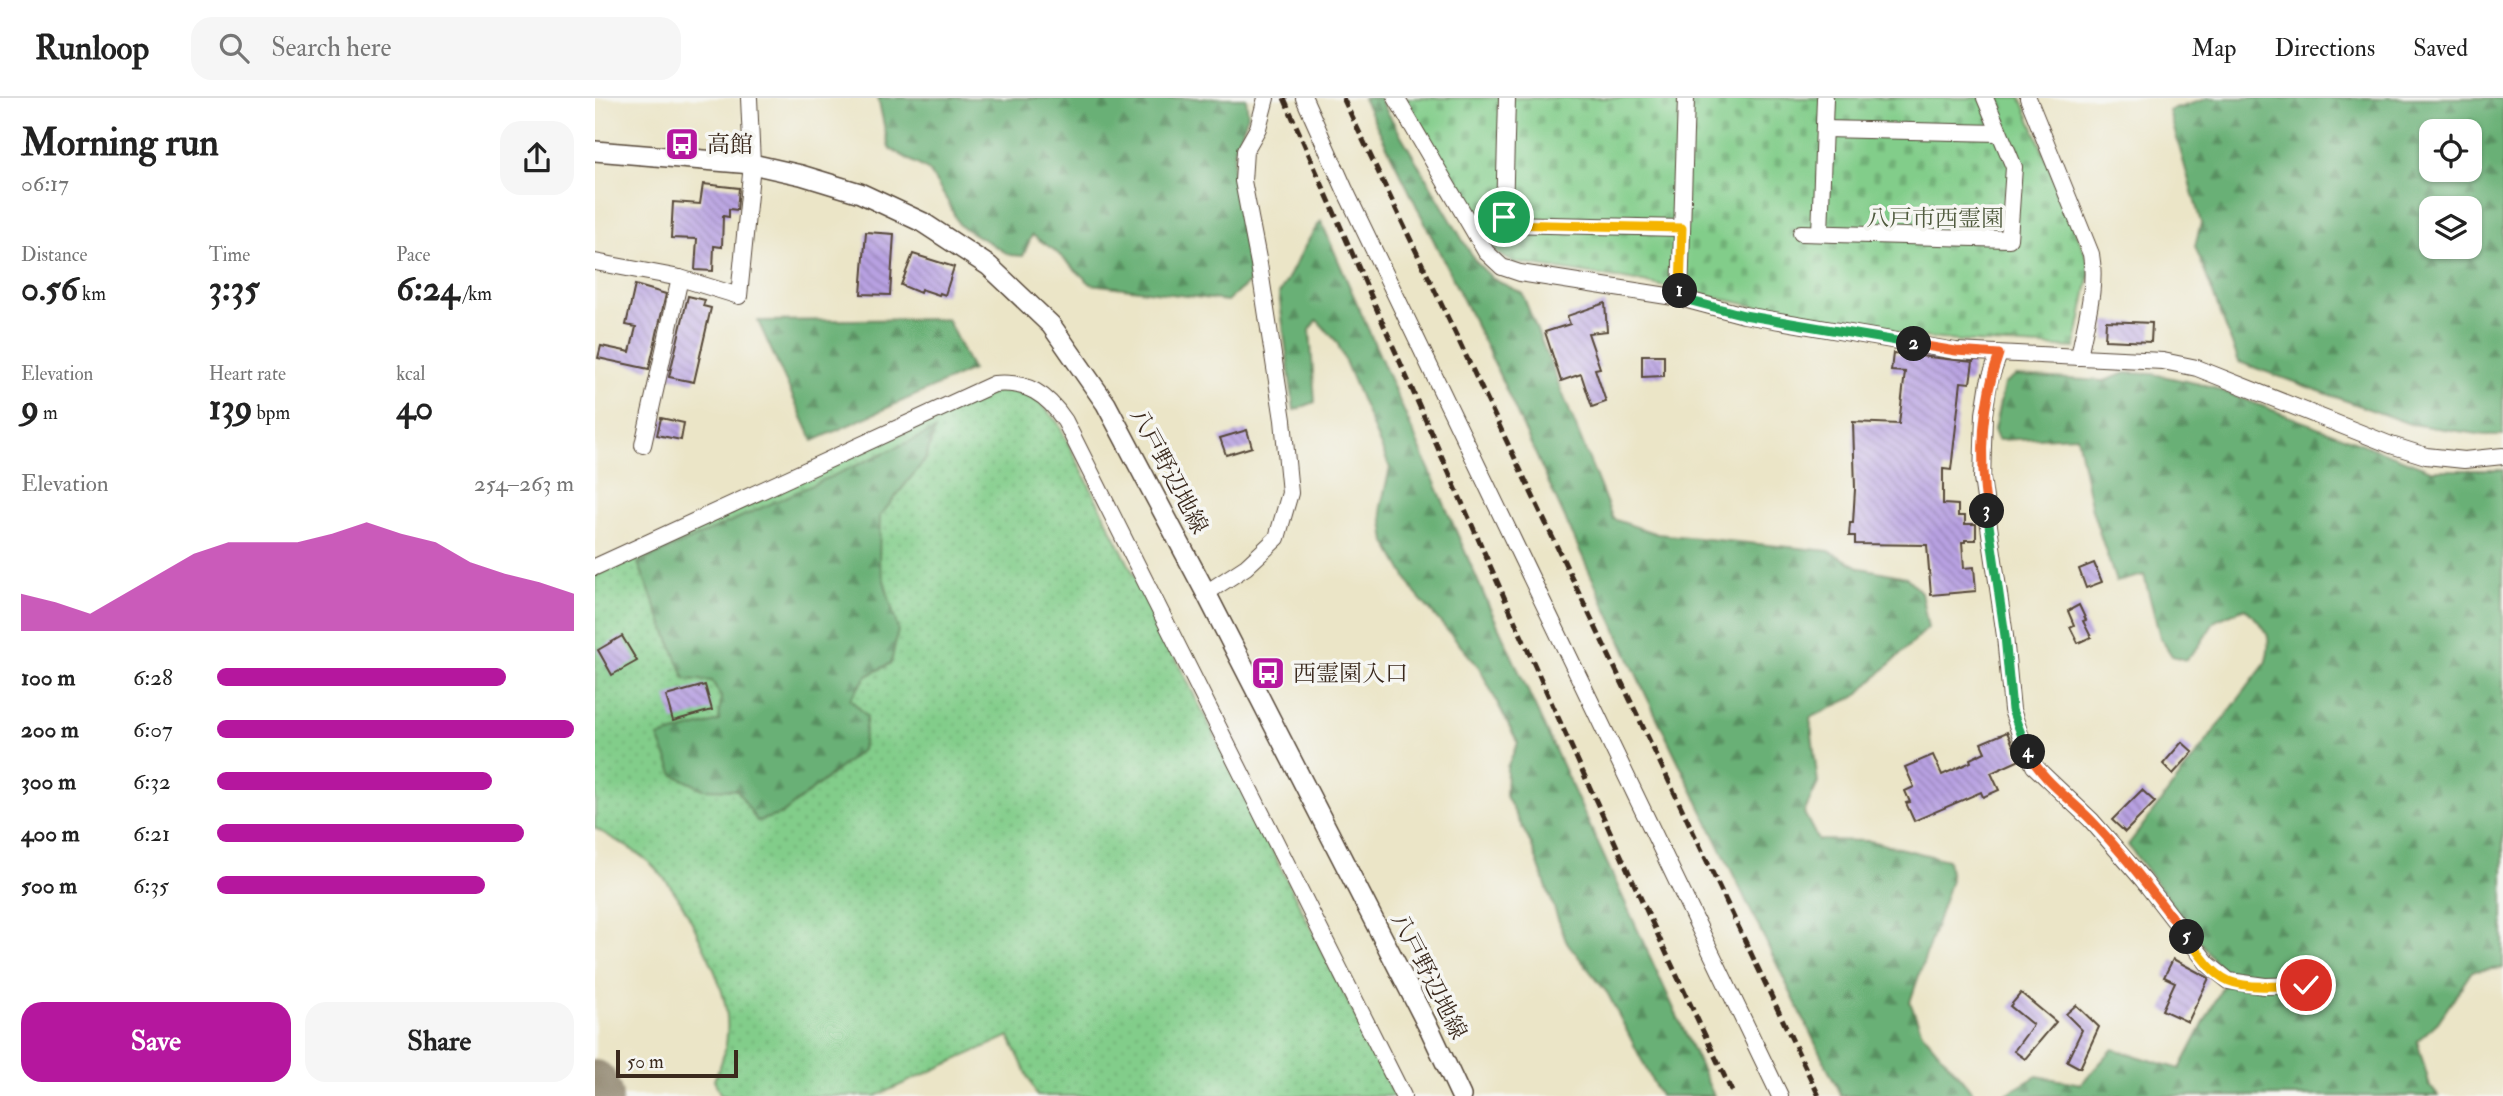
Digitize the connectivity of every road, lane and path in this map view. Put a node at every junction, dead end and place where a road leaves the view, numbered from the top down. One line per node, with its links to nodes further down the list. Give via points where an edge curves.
1 (749, 98): 13 (street)
2 (1267, 98): 25 (street, via 1245,151 1243,181 1283,420 1290,493 1277,538 1246,567)
3 (1304, 98): 29 (street)
4 (1395, 98): 19 (street, via 1486,252 1502,267 1520,274)
5 (1507, 98): 14 (street, via 1504,217 1508,224)
6 (1686, 98): 14 (street)
7 (1825, 98): 10 (street)
8 (1986, 98): 11 (street)
9 (2028, 98): 21 (street, via 2094,269)
10 (1824, 129): 11 (street); 16 (street)
11 (1999, 132): 16 (street, via 2014,167 2009,239)
12 (595, 151): 13 (main road, 八戸野辺地線)
13 (752, 164): 18 (street, via 739,296); 25 (main road, 八戸野辺地線, via 860,193 922,222 998,274 1051,325 1106,404)
14 (1682, 228): 19 (street)
15 (1801, 233): 16 (street)
16 (1820, 233)
17 (595, 262): 18 (street)
18 (680, 278): 22 (street)
19 (1680, 298): 20 (street, via 1770,320)
20 (1999, 354): 21 (street); 26 (street, via 1984,414 1982,478 2012,710 2034,766 2091,820 2207,964 2229,981)
21 (2079, 357): 23 (street, via 2163,361 2197,368 2426,456 2464,460)
22 (643, 445)
23 (2503, 456)
24 (595, 567): 27 (street, via 994,384 1017,384 1039,392 1065,421)
25 (1206, 593): 28 (main road, 八戸野辺地線)
26 (2306, 985)
27 (1403, 1096)
28 (1461, 1096)
29 (1780, 1096)

